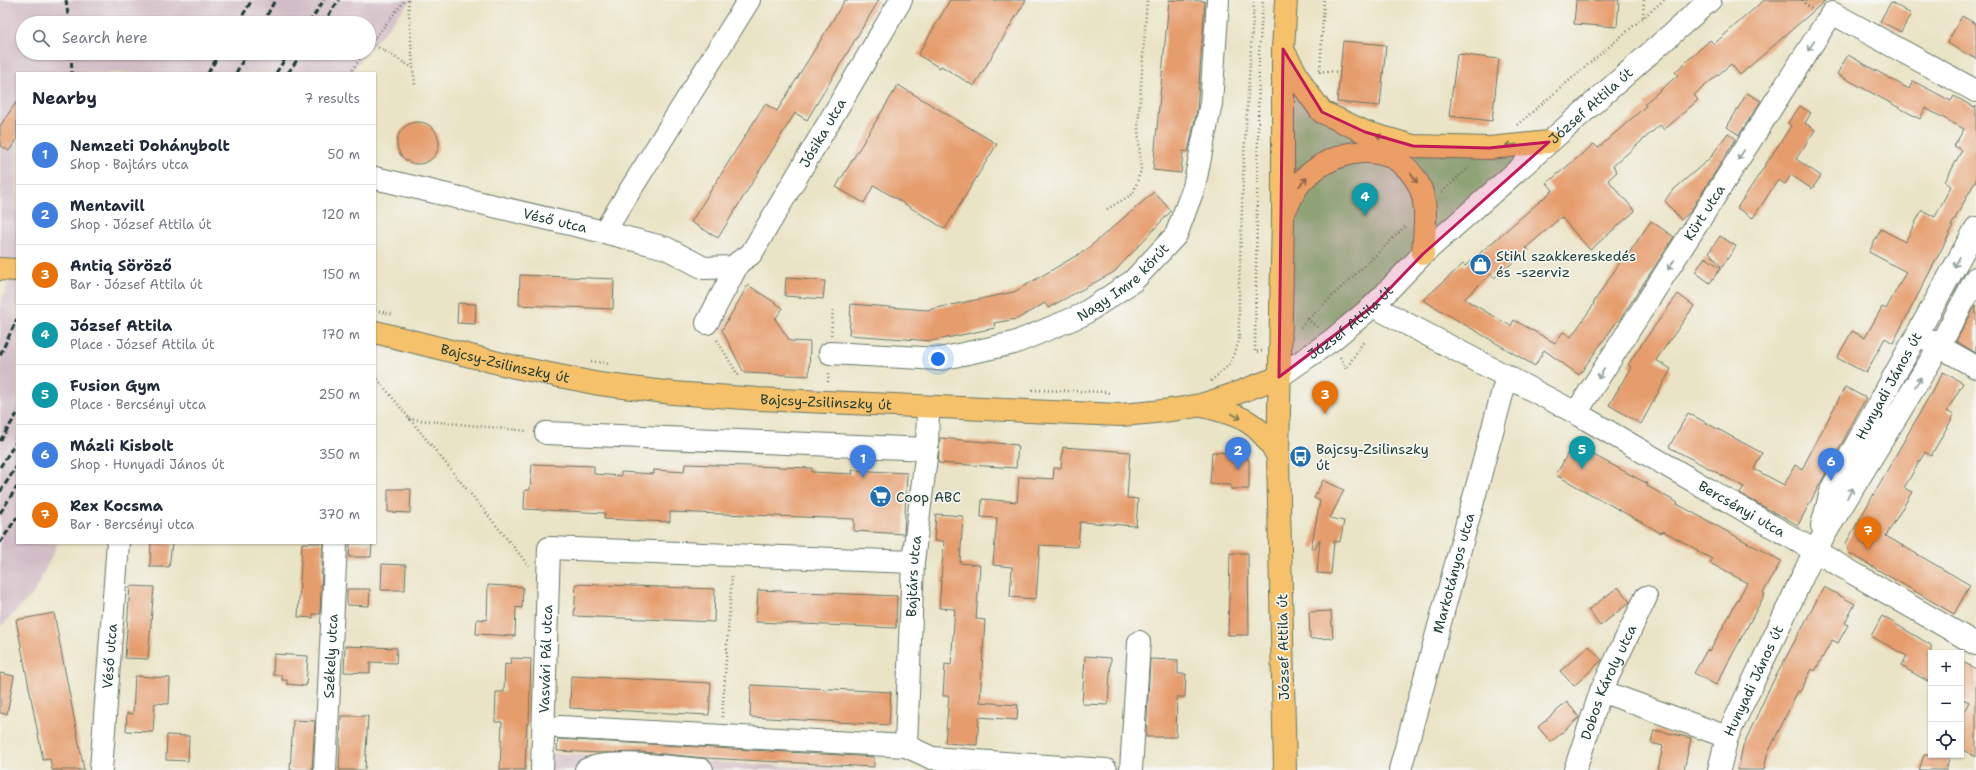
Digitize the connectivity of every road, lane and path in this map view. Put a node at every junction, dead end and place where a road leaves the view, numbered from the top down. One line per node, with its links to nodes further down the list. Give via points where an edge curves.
1 (406, 0): 13 (path); 17 (path)
2 (748, 0): 32 (street)
3 (901, 0): 34 (street, Jósika utca, via 751,254)
4 (1147, 0): 29 (path, via 1138,128 1141,170 1132,194)
5 (1218, 0): 48 (street, Nagy Imre körút, via 1211,103 1194,186 1176,235 1133,281 1082,315 1014,343 940,359)
6 (1263, 0): 46 (path, via 1255,352)
7 (1286, 0): 15 (main road)
8 (1324, 0): 18 (path)
9 (1644, 0): 12 (path)
10 (1664, 0): 12 (path)
11 (1710, 0): 25 (street, József Attila út)
12 (1643, 18): 24 (path)
13 (376, 37)
14 (376, 47): 17 (path)
15 (1283, 49): 26 (main road, one-way to 15, via 1413,146 1365,132 1322,112 1305,89); 30 (main road)
16 (359, 60): 19 (path)
17 (413, 68): 22 (path)
18 (1320, 71): 20 (path); 21 (path)
19 (351, 72)
20 (1340, 72)
21 (1320, 77)
22 (415, 86)
23 (1976, 91): 58 (street, Kürt utca, one-way to 58, via 1832,13)
24 (1514, 128)
25 (1549, 142): 26 (main road, one-way to 26); 33 (street, József Attila út)
26 (1489, 148): 28 (path)
27 (376, 178): 32 (street, Véső utca)
28 (1425, 208): 30 (main road, one-way to 28, via 1300,183 1314,170 1337,157 1367,151 1387,156 1409,170 1419,186); 33 (main road); 46 (path)
29 (1107, 209)
30 (1283, 215): 46 (main road)
31 (1976, 228): 43 (street, Hunyadi János út, one-way to 43)
32 (604, 232): 34 (street, Véső utca, via 666,248 704,268)
33 (1423, 254): 38 (street, József Attila út)
34 (735, 264): 41 (street, Jósika utca)
35 (0, 269): 36 (main road)
36 (16, 270)
37 (1976, 278): 47 (street, Hunyadi János út)
38 (1373, 306): 45 (street, József Attila út); 52 (street, Bercsényi utca)
39 (376, 310): 40 (path)
40 (398, 316)
41 (707, 323): 54 (path, via 739,377)
42 (376, 332): 57 (main road, Bajcsy-Zsilinszky út, via 515,367 599,384 673,393)
43 (1918, 334): 47 (street); 65 (street, Hunyadi János út, via 1832,488)
44 (1367, 336): 45 (path, via 1346,369)
45 (1332, 340): 55 (street, József Attila út)
46 (1280, 347): 55 (main road)
47 (1939, 347): 51 (street); 65 (street, Hunyadi János út, one-way to 47)
48 (830, 353)
49 (589, 360): 50 (path)
50 (611, 364)
51 (1976, 367)
52 (1507, 376): 58 (street, Bercsényi utca); 85 (street, Markotányos utca)
53 (376, 377): 59 (path)
54 (732, 377)
55 (1279, 377): 56 (main road, Bajcsy-Zsilinszky út, via 1233,396); 62 (main road, József Attila út)
56 (1199, 405): 57 (main road, Bajcsy-Zsilinszky út, via 1120,416); 62 (main road, one-way to 62, via 1231,413 1251,424 1271,442)
57 (928, 407): 61 (street, Bajtárs utca)
58 (1576, 413): 65 (street, Bercsényi utca)
59 (409, 419): 60 (path); 68 (path)
60 (546, 433): 61 (street)
61 (927, 448): 67 (street, Bajtárs utca)
62 (1278, 457): 84 (main road, József Attila út)
63 (118, 544): 77 (street, Véső utca)
64 (336, 544): 78 (street, Székely utca)
65 (1815, 550): 71 (street, Bercsényi utca); 75 (street, Hunyadi János út)
66 (734, 555): 67 (street); 68 (street, Vasvári Pál utca, via 549,548); 74 (path)
67 (913, 562): 76 (street, Bajtárs utca)
68 (547, 587): 79 (street, Vasvári Pál utca)
69 (1646, 597): 72 (street, Dobos Károly utca)
70 (1140, 642): 83 (street)
71 (1976, 644)
72 (1601, 691): 75 (street); 86 (street, Dobos Károly utca)
73 (560, 727): 74 (street)
74 (721, 736): 76 (street)
75 (1727, 737): 87 (street, Hunyadi János út)
76 (906, 746): 82 (street, via 932,758)
77 (101, 770)
78 (325, 770)
79 (542, 770)
80 (586, 770): 81 (street, via 615,764)
81 (702, 770)
82 (1106, 770)
83 (1131, 770)
84 (1285, 770)
85 (1400, 770)
86 (1575, 770)
87 (1719, 770)

